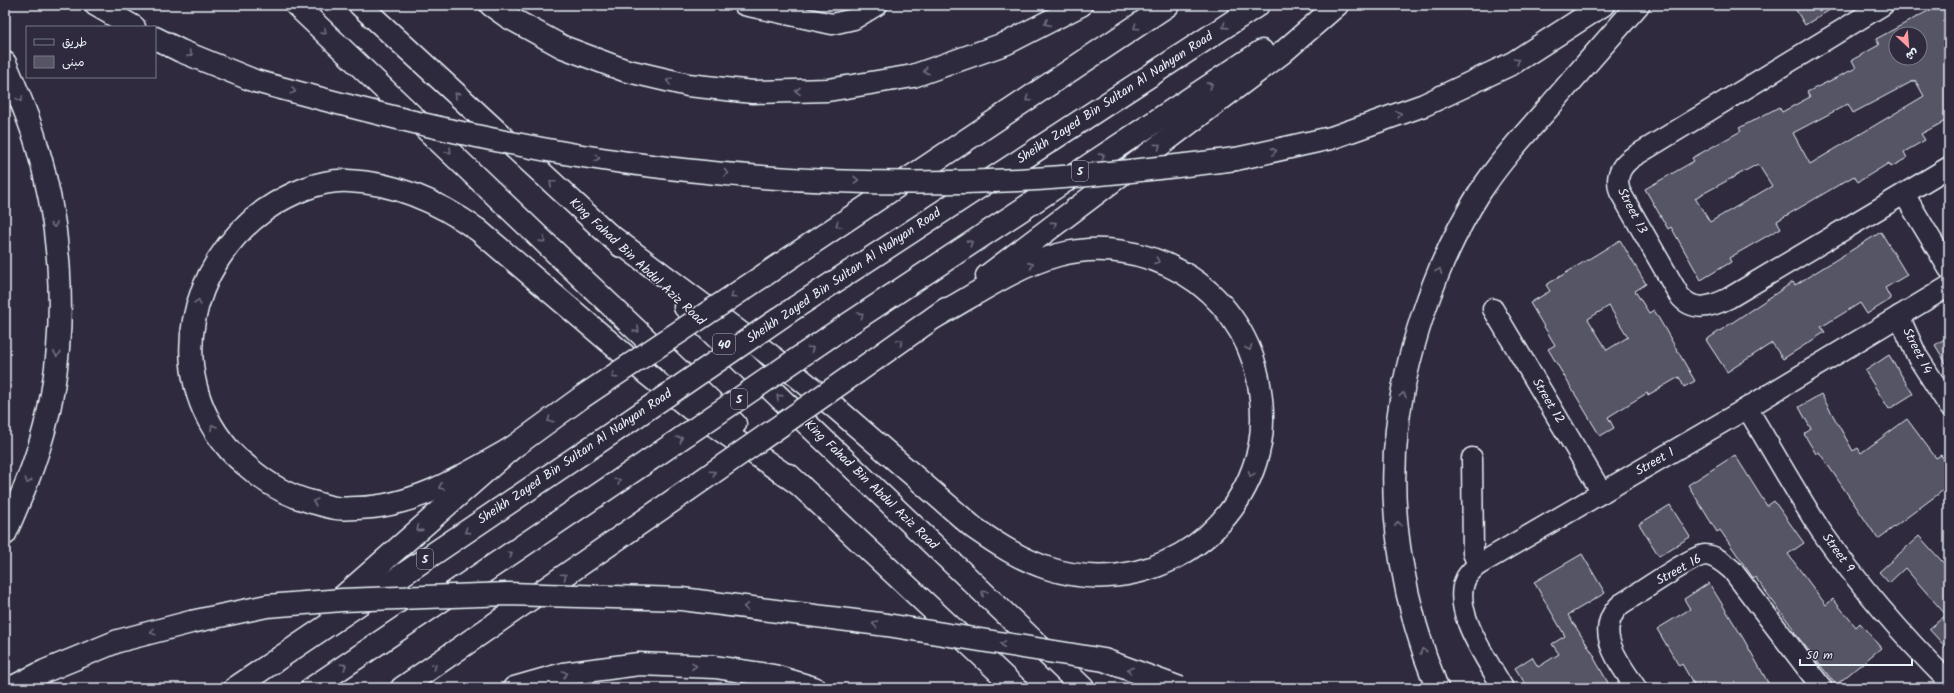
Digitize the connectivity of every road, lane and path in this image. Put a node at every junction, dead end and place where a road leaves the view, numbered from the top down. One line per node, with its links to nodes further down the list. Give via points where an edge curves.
1 (96, 5): 15 (highway)
2 (296, 5): 30 (highway, one-way to 30)
3 (360, 5): 20 (highway, King Fahad Bin Abdul Aziz Road / 40, one-way to 3)
4 (491, 5): 7 (highway, one-way to 4, via 1007,43 913,76 828,90 753,92 688,85 624,70 563,47 508,18)
5 (744, 5): 6 (street, via 832,24 854,20)
6 (877, 5)
7 (1081, 5)
8 (1168, 5): 28 (highway, one-way to 28, bridge, via 582,397)
9 (1258, 5): 37 (highway, Sheikh Zayed Bin Sultan Al Nahyan Road / 5, one-way to 37, bridge, via 796,307)
10 (1331, 5): 38 (highway, 5, one-way to 10, bridge, via 829,336)
11 (1337, 5): 25 (highway, one-way to 11, via 1088,198 1282,53)
12 (1603, 5): 16 (highway, one-way to 12, bridge, via 255,81 361,110 468,135 577,155 686,169 788,178 906,182 1017,180 1127,172 1236,159 1331,138 1424,105 1513,63)
13 (1638, 5): 45 (highway, one-way to 13, via 1417,632 1409,597 1400,552 1396,503 1397,429 1415,339 1442,263 1458,229 1480,193 1508,153)
14 (1883, 5): 19 (street, Street 13, via 1633,157 1622,166 1618,187 1679,295 1686,304 1699,307 1713,305 1729,298)
15 (132, 26)
16 (156, 38)
17 (5, 63): 32 (highway, one-way to 32, via 35,139 47,186 56,237 58,280 58,339 52,395 26,485)
18 (1949, 167): 19 (street, Street 13)
19 (1904, 194): 21 (street)
20 (611, 236): 25 (highway, one-way to 20, via 1028,266 1059,254 1076,251 1127,252 1160,261 1186,274 1206,288 1230,315 1246,342 1257,371 1262,405 1260,442 1250,478 1241,496 1204,539 1172,560 1155,567 1120,575 1084,575 1030,562 974,528 782,364); 43 (highway, King Fahad Bin Abdul Aziz Road / 40, one-way to 20)
21 (1949, 269)
22 (1949, 286): 24 (street, Street 1)
23 (1493, 308): 31 (street, Street 12)
24 (1899, 316): 26 (street, Street 14, via 1917,356); 27 (street, Street 1)
25 (935, 317): 39 (highway, one-way to 25, bridge)
26 (1949, 406)
27 (1747, 408): 31 (street, Street 1); 34 (street, Street 9, via 1840,557 1884,612)
28 (512, 448): 30 (highway, one-way to 30, via 432,491 378,507 336,508 296,497 259,477 228,448 215,430 196,389 192,367 192,323 197,301 220,256 235,236 275,203 322,184 348,180 376,184 430,201 478,230 646,374); 36 (highway, one-way to 36, via 311,624)
29 (1472, 458): 33 (street, via 1473,553)
30 (800, 485): 42 (highway)
31 (1602, 493): 33 (street, Street 1)
32 (5, 534)
33 (1478, 565): 46 (street, Street 1, via 1465,580 1462,591 1463,608 1470,628)
34 (1949, 682)
35 (11, 688): 44 (highway, one-way to 35, bridge, via 1104,660 887,626 682,599 508,594 267,606 118,641)
36 (231, 688)
37 (235, 688)
38 (312, 688)
39 (402, 688)
40 (514, 688): 41 (highway, one-way to 41, via 563,674 639,664 715,667 774,676)
41 (814, 688)
42 (1016, 688)
43 (1083, 688)
44 (1180, 688)
45 (1437, 688)
46 (1503, 688)
47 (1636, 688): 48 (street, Street 16, via 1611,646 1607,629 1609,619 1621,604 1690,561 1706,555 1721,560 1732,570)
48 (1822, 688)

